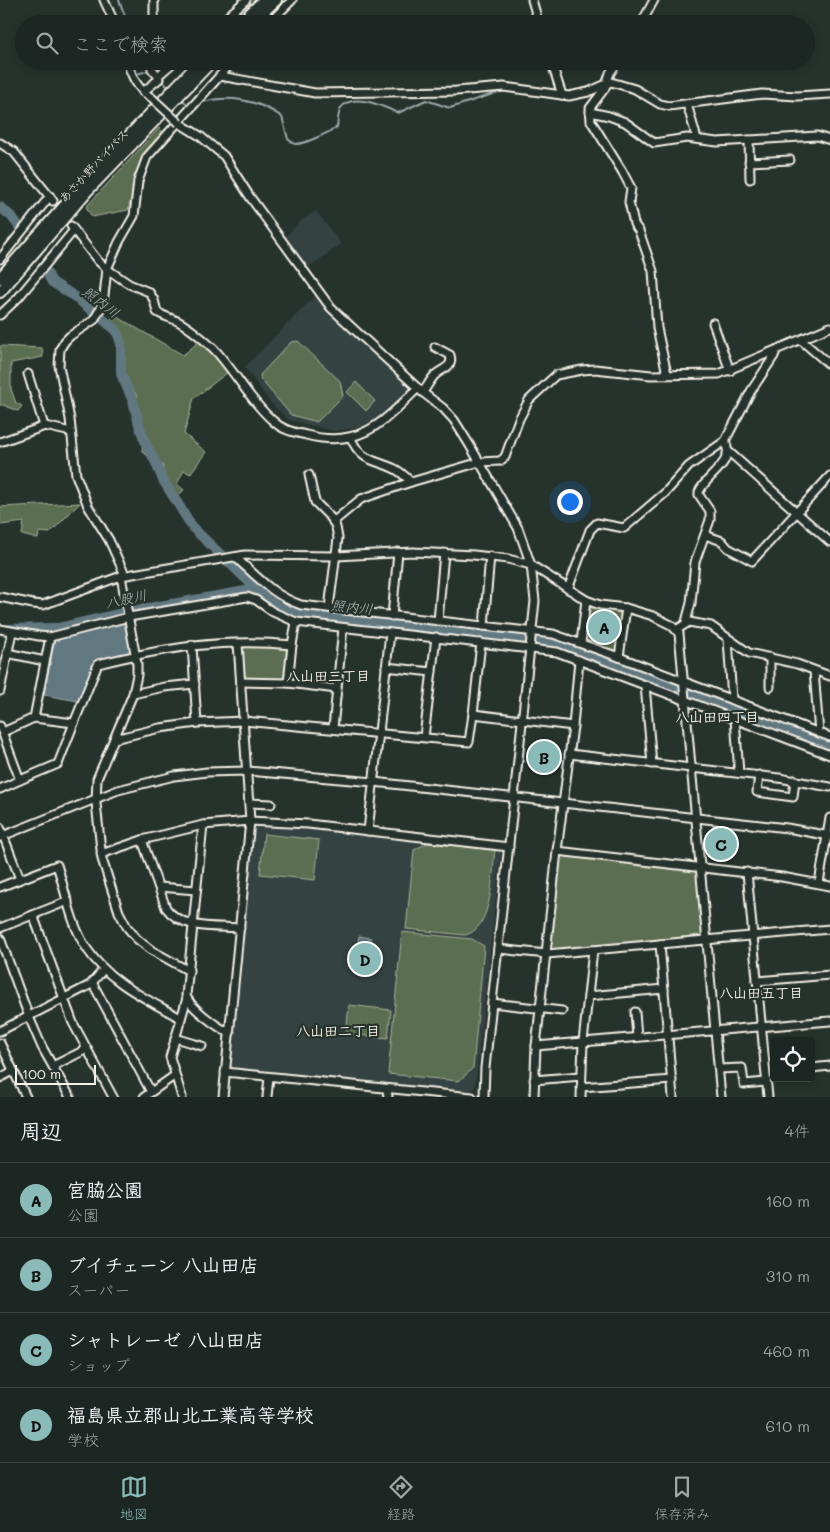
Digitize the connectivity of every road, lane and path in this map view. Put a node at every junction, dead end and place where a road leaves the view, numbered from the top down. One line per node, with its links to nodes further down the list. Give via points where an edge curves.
1 (104, 0): 9 (street)
2 (154, 0): 10 (street)
3 (246, 0): 11 (street)
4 (264, 0): 12 (highway)
5 (276, 0): 13 (highway)
6 (292, 0): 14 (street)
7 (532, 0): 15 (street)
8 (654, 0): 16 (street)
9 (111, 15)
10 (154, 15)
11 (229, 15)
12 (248, 15)
13 (260, 15)
14 (277, 15)
15 (536, 15)
16 (646, 15)
17 (130, 70): 28 (street)
18 (153, 70): 25 (street)
19 (165, 70): 25 (street)
20 (192, 70): 43 (highway, あさか野バイパス, via 113,151)
21 (203, 70): 44 (highway, あさか野バイパス, via 87,191)
22 (225, 70): 26 (street)
23 (554, 70): 30 (street)
24 (612, 70): 27 (street)
25 (158, 76): 28 (street)
26 (220, 76): 30 (street, via 323,93 504,87); 33 (street)
27 (607, 83): 30 (street, via 588,92); 31 (street, via 635,89 665,105); 32 (street)
28 (143, 92): 33 (street, bridge)
29 (830, 94): 31 (street, via 762,94)
30 (562, 95)
31 (687, 104): 34 (street)
32 (590, 112): 34 (street, via 625,122 652,143); 54 (street, via 592,125 631,188 629,202 634,224 653,272 657,328)
33 (179, 123): 42 (street, via 152,150 142,166 134,216); 55 (street, via 224,156 331,308)
34 (696, 139): 35 (street, via 717,142)
35 (749, 140): 36 (street, via 817,136); 39 (street)
36 (830, 140)
37 (0, 143): 41 (street, via 14,152 52,198)
38 (790, 160): 39 (street)
39 (749, 162): 40 (street)
40 (750, 179)
41 (0, 259)
42 (107, 269): 45 (street, via 73,228 18,298); 57 (street, via 100,312 65,341 60,350 59,366); 58 (street, via 129,284 148,291 157,312 182,323 204,340 237,376 257,405 283,429 325,439)
43 (0, 278)
44 (0, 292)
45 (0, 315)
46 (713, 322): 52 (street)
47 (830, 326): 48 (street)
48 (800, 340): 50 (street); 51 (street)
49 (435, 347): 55 (street, via 450,355 451,361 448,368 436,374)
50 (776, 351): 52 (street); 59 (street)
51 (830, 365)
52 (730, 371): 54 (street)
53 (28, 374): 56 (street)
54 (667, 374): 62 (street, via 595,369 556,376 530,400 519,418 505,457 500,461)
55 (421, 390): 58 (street, via 372,429); 62 (street, via 448,414)
56 (44, 426): 57 (street); 60 (street)
57 (71, 432): 76 (street, via 74,464 88,506 109,540)
58 (351, 438): 65 (street, via 366,458 395,470)
59 (726, 441): 61 (street); 77 (street, via 689,466 665,493 624,528 598,523 590,530)
60 (0, 442)
61 (728, 451): 66 (street); 68 (street, via 725,460 699,492 711,513)
62 (480, 462): 65 (street); 75 (street, via 518,528)
63 (309, 475): 67 (street, via 315,503)
64 (830, 476): 66 (street)
65 (411, 482): 67 (street, via 361,500)
66 (797, 512): 68 (street, via 752,561 722,541); 69 (street)
67 (333, 522): 72 (street, via 338,538)
68 (705, 535): 86 (street, via 695,562)
69 (830, 542)
70 (398, 552): 71 (street); 72 (street); 82 (street)
71 (444, 554): 73 (street); 84 (street)
72 (336, 556): 74 (street); 80 (street)
73 (490, 556): 75 (street); 87 (street)
74 (235, 557): 76 (street); 80 (street, via 278,595 301,605)
75 (531, 565): 77 (street); 91 (street, via 535,601)
76 (123, 576): 78 (street, via 46,604); 83 (street)
77 (568, 589): 79 (street)
78 (0, 597)
79 (586, 600): 81 (street); 99 (street)
80 (329, 608): 82 (street)
81 (626, 608): 90 (street, via 663,620); 105 (street)
82 (392, 616): 84 (street)
83 (129, 618): 85 (street, via 247,597); 94 (street); 104 (street)
84 (438, 621): 87 (street)
85 (296, 622): 88 (street); 101 (street)
86 (686, 622): 90 (street); 96 (street, via 708,625)
87 (484, 626): 91 (street)
88 (343, 628): 93 (street); 120 (street)
89 (0, 629): 92 (street)
90 (676, 630): 115 (street, via 679,633)
91 (533, 631): 99 (street); 102 (street)
92 (12, 632): 94 (street); 103 (street)
93 (390, 633): 95 (street); 109 (street)
94 (50, 636): 108 (street)
95 (436, 637): 98 (street); 112 (street)
96 (728, 639): 106 (street, via 747,652); 123 (street)
97 (238, 643): 100 (street); 101 (street); 114 (street)
98 (481, 643): 102 (street); 125 (street)
99 (581, 643): 105 (street)
100 (192, 645): 104 (street); 117 (street)
101 (292, 645): 116 (street)
102 (531, 649): 107 (street, via 556,652); 129 (street)
103 (7, 653): 108 (street); 110 (street)
104 (135, 655): 122 (street, via 137,675); 130 (street, via 98,664)
105 (619, 657): 115 (street)
106 (770, 657): 111 (street); 119 (street)
107 (579, 660): 118 (street); 132 (street)
108 (45, 661): 126 (street)
109 (386, 667): 112 (street); 135 (street)
110 (2, 668): 121 (street)
111 (814, 671): 113 (street); 136 (street)
112 (432, 672): 137 (street)
113 (830, 676)
114 (241, 682): 116 (street); 128 (street)
115 (684, 682): 123 (street); 124 (street)
116 (288, 683): 120 (street)
117 (195, 684): 122 (street); 131 (street)
118 (645, 685): 124 (street); 142 (street)
119 (770, 687)
120 (337, 689): 133 (street)
121 (0, 691)
122 (133, 694): 139 (street)
123 (732, 700): 136 (street)
124 (686, 701): 127 (street); 143 (street)
125 (473, 714): 129 (street); 137 (street, via 469,742)
126 (34, 718): 130 (street); 134 (street)
127 (735, 719): 141 (street); 145 (street)
128 (244, 720): 131 (street); 133 (street); 144 (street)
129 (523, 720): 132 (street); 153 (street)
130 (74, 723): 147 (street, via 58,764)
131 (197, 723): 139 (street)
132 (573, 726): 140 (street)
133 (333, 728): 135 (street)
134 (1, 729): 147 (street)
135 (379, 733): 137 (street); 149 (street)
136 (819, 734): 138 (street)
137 (424, 737)
138 (830, 737)
139 (114, 739): 152 (street, via 97,779)
140 (570, 754): 142 (street); 156 (street)
141 (830, 755)
142 (652, 764): 143 (street)
143 (692, 768): 145 (street); 157 (street)
144 (247, 771): 149 (street); 152 (street, via 174,776); 154 (street)
145 (739, 773): 146 (street)
146 (759, 775): 148 (street); 148 (street, via 757,792 766,794 793,797)
147 (20, 780): 151 (street)
148 (796, 780): 150 (street)
149 (374, 782): 153 (street); 162 (street)
150 (830, 786)
151 (0, 788)
152 (96, 799): 164 (street); 168 (street)
153 (514, 799): 156 (street); 166 (street)
154 (249, 803): 155 (street); 159 (street)
155 (271, 804)
156 (563, 804): 157 (street); 167 (street)
157 (697, 818): 163 (street); 169 (street)
158 (830, 818): 163 (street)
159 (250, 820): 160 (street); 162 (street); 181 (street)
160 (203, 824): 165 (street); 176 (street)
161 (0, 827): 164 (street)
162 (368, 831): 166 (street)
163 (828, 836): 172 (street)
164 (2, 837): 171 (street)
165 (142, 840): 168 (street); 173 (street)
166 (509, 847): 187 (street)
167 (557, 851): 169 (street); 189 (street)
168 (101, 854): 191 (street, via 119,912 127,927 151,950)
169 (700, 867): 170 (street); 185 (street)
170 (748, 872): 172 (street); 183 (street)
171 (20, 880): 175 (street); 177 (street, via 57,866)
172 (819, 883): 174 (street)
173 (159, 886): 176 (street); 179 (street, via 172,916)
174 (830, 886)
175 (0, 888)
176 (196, 890): 179 (street)
177 (68, 901): 178 (street); 190 (street, via 78,932)
178 (33, 915): 180 (street); 198 (street)
179 (193, 924): 181 (street); 191 (street)
180 (0, 928)
181 (240, 928): 209 (street)
182 (830, 929): 183 (street)
183 (753, 936): 185 (street); 193 (street)
184 (0, 938): 203 (street)
185 (708, 940): 186 (street); 207 (street)
186 (660, 944): 188 (street); 195 (street)
187 (498, 949): 189 (street); 199 (street)
188 (593, 950): 189 (street); 196 (street)
189 (547, 954): 200 (street)
190 (104, 970): 194 (street); 204 (street)
191 (189, 971): 197 (street)
192 (830, 975): 193 (street)
193 (757, 981): 206 (street)
194 (92, 984): 198 (street); 234 (street)
195 (664, 989): 196 (street); 210 (street)
196 (588, 996): 213 (street)
197 (186, 998): 204 (street); 209 (street, via 202,1014)
198 (63, 999): 203 (street); 217 (street)
199 (492, 1003): 200 (street); 245 (street)
200 (540, 1008): 201 (street); 216 (street)
201 (562, 1011)
202 (635, 1012): 211 (street)
203 (29, 1017): 208 (street); 218 (street)
204 (180, 1018): 212 (street)
205 (830, 1020): 206 (street)
206 (761, 1026): 207 (street); 223 (street)
207 (715, 1031): 210 (street); 221 (street)
208 (0, 1032)
209 (230, 1032): 225 (street)
210 (668, 1035): 211 (street); 231 (street)
211 (637, 1037): 213 (street)
212 (175, 1038): 215 (street); 226 (street, via 170,1057)
213 (583, 1042): 216 (street); 227 (street)
214 (0, 1043): 222 (street)
215 (202, 1046)
216 (536, 1046): 230 (street)
217 (87, 1049): 218 (street); 239 (street)
218 (53, 1066): 238 (street)
219 (830, 1066): 220 (street)
220 (815, 1068)
221 (719, 1069): 232 (street, via 742,1068 744,1084); 249 (street)
222 (13, 1071): 229 (street); 237 (street)
223 (765, 1071): 224 (street); 232 (street)
224 (770, 1071)
225 (225, 1072): 228 (street); 242 (street)
226 (174, 1076): 234 (street); 241 (street)
227 (581, 1076): 230 (street); 233 (street)
228 (269, 1077): 235 (street); 243 (street)
229 (0, 1078)
230 (534, 1080): 246 (street)
231 (672, 1080): 233 (street); 248 (street)
232 (766, 1082): 250 (street)
233 (581, 1088): 247 (street)
234 (150, 1092): 240 (street)
235 (387, 1093): 236 (street)
236 (434, 1095): 244 (street)
237 (26, 1097)
238 (70, 1097)
239 (113, 1097)
240 (144, 1097)
241 (182, 1097)
242 (223, 1097)
243 (267, 1097)
244 (472, 1097)
245 (484, 1097)
246 (534, 1097)
247 (581, 1097)
248 (673, 1097)
249 (721, 1097)
250 (768, 1097)

